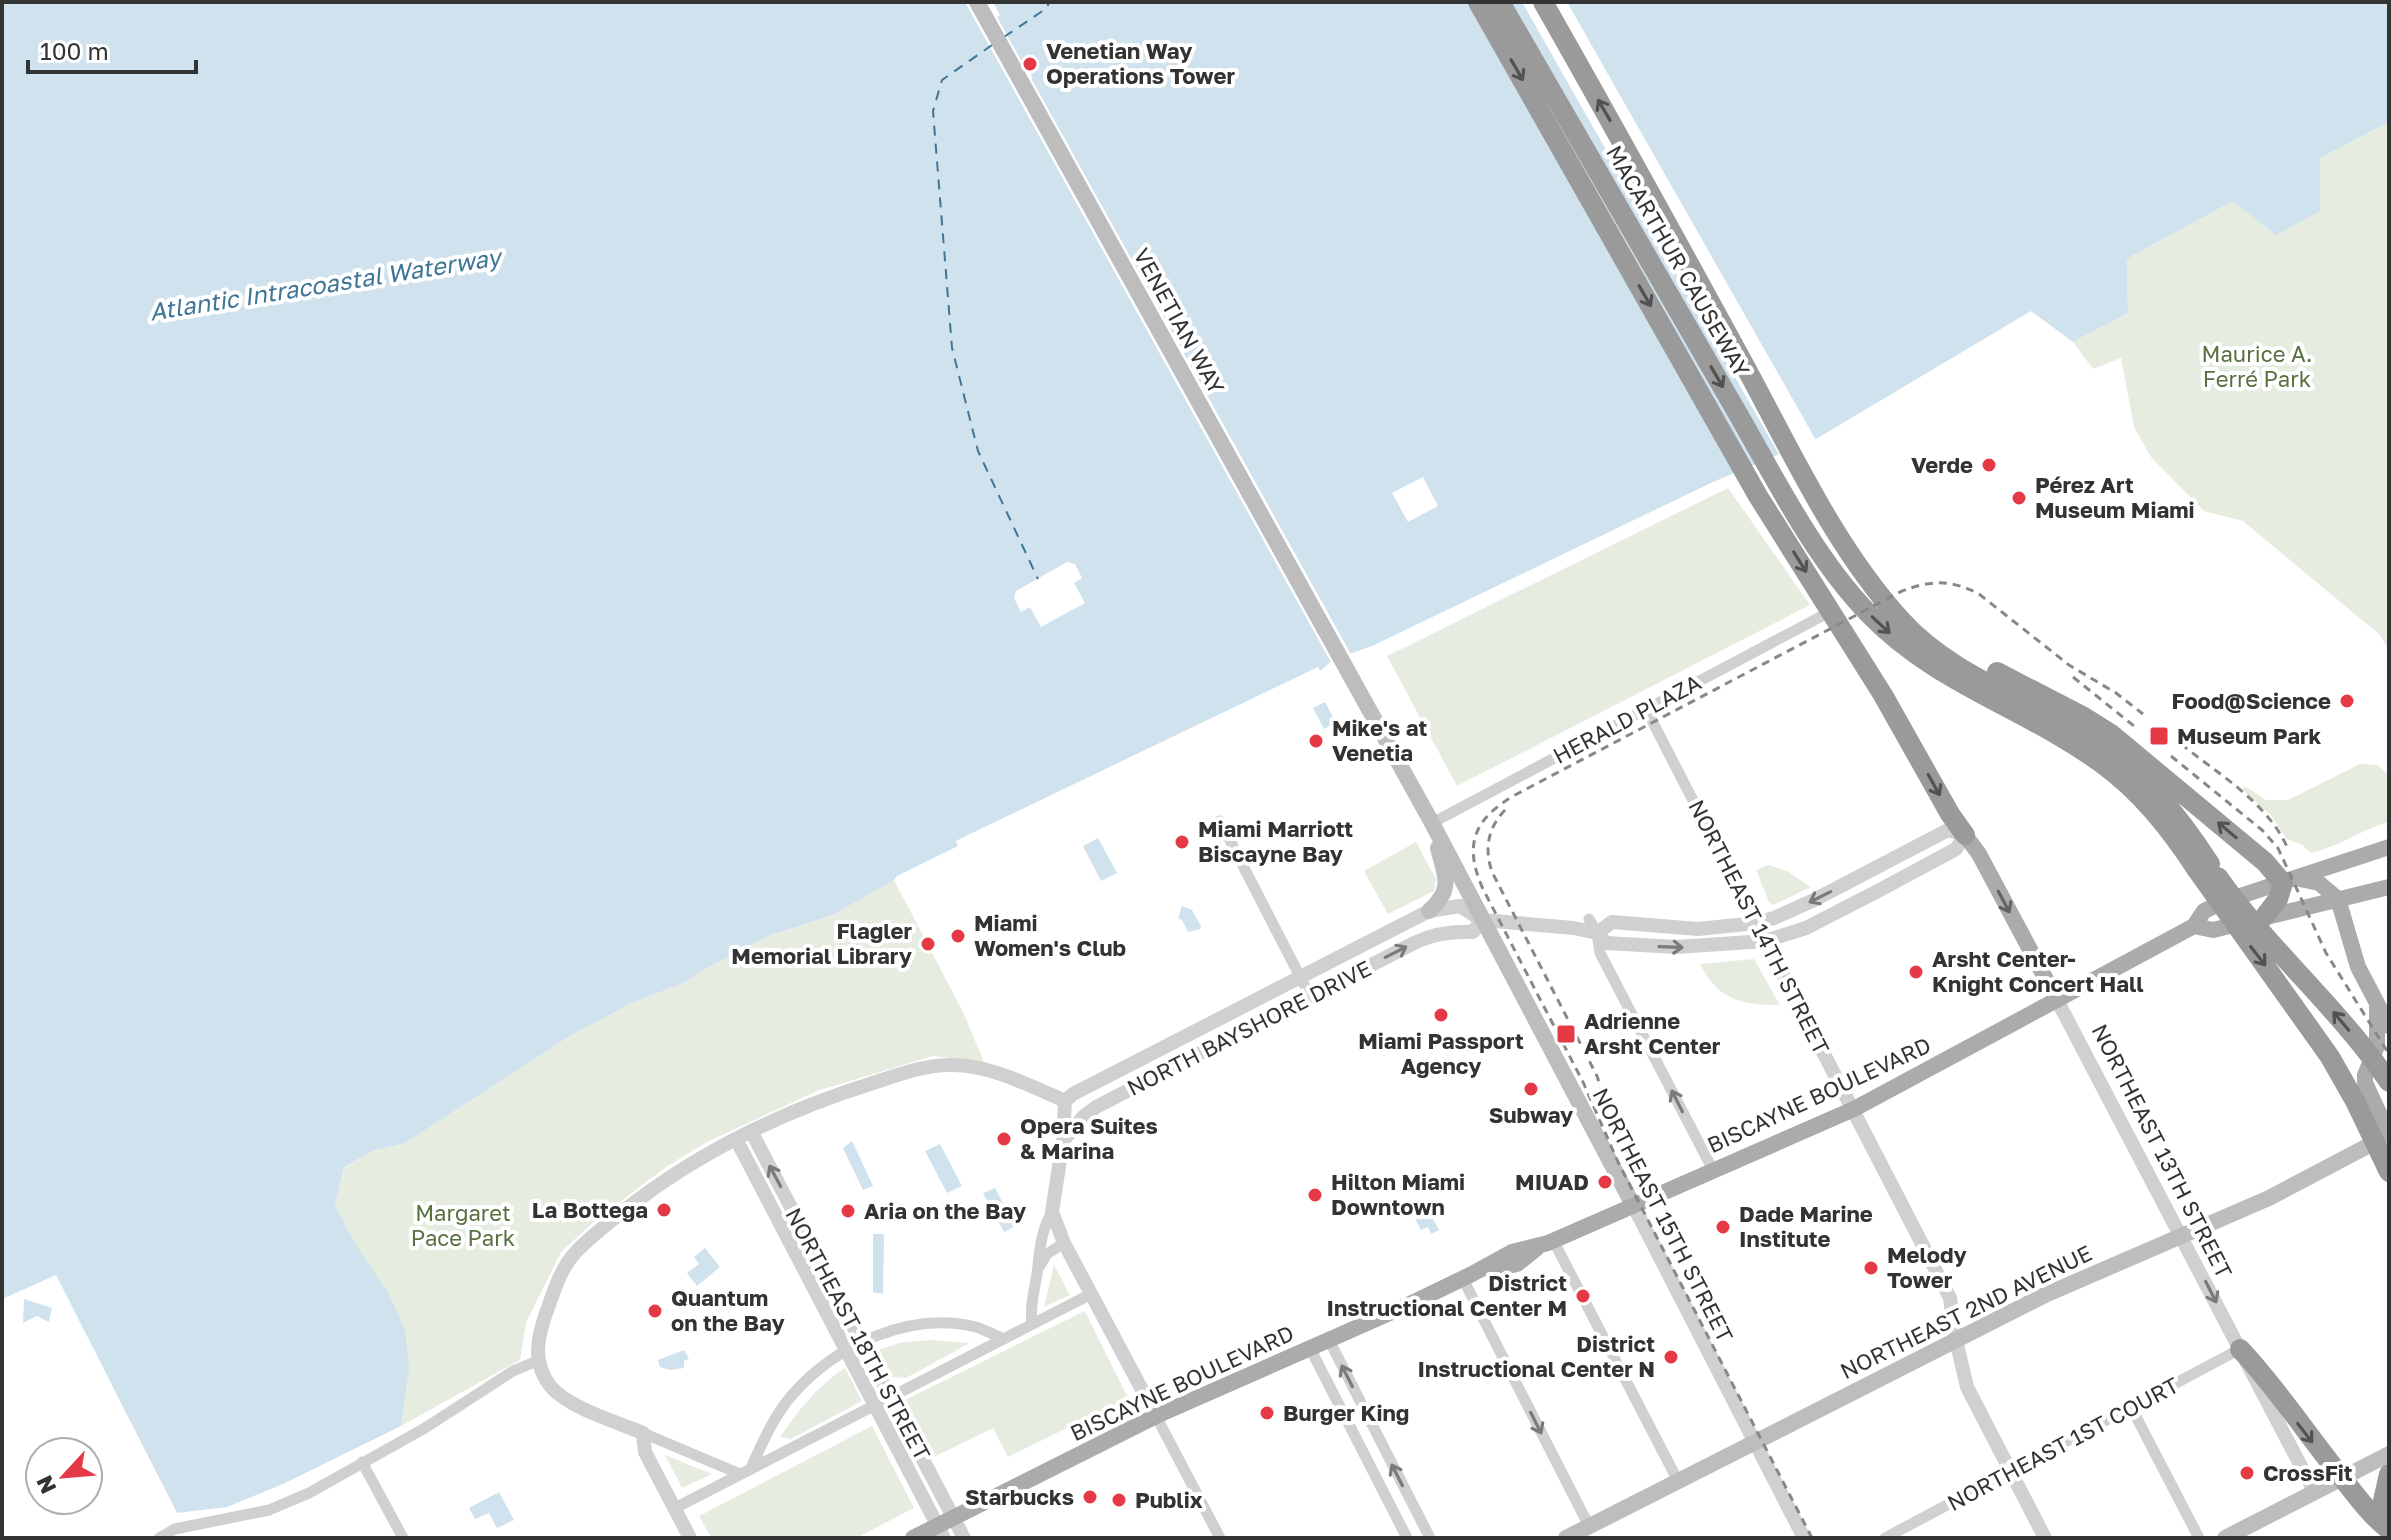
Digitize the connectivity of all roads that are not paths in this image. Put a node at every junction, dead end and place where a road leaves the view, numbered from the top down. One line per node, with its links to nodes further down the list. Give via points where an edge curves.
1 (977, 2): 7 (main road, VENETIAN WAY)
2 (1478, 2): 11 (highway, one-way to 11, via 1758,496)
3 (1500, 2): 13 (highway, MACARTHUR CAUSEWAY, one-way to 13, via 1779,484 1861,605 1892,636 1949,678 2109,769)
4 (1543, 2): 5 (highway, MACARTHUR CAUSEWAY, one-way to 4, via 1858,567)
5 (1894, 612): 13 (highway, via 1940,654 2124,762 2168,805); 15 (highway, one-way to 5, via 2111,734 1946,647)
6 (1822, 616): 8 (street, HERALD PLAZA)
7 (1343, 661): 10 (main road, NORTHEAST 15TH STREET)
8 (1646, 709): 10 (street, HERALD PLAZA); 23 (street, NORTHEAST 14TH STREET)
9 (1220, 821): 27 (street)
10 (1432, 823): 19 (main road, via 1446,888); 22 (main road, NORTHEAST 15TH STREET)
11 (1965, 835): 14 (street, NORTH BAYSHORE DRIVE, via 1948,830); 17 (street, NORTH BAYSHORE DRIVE, via 1956,849); 29 (main road, NORTHEAST 13TH STREET, one-way to 29)
12 (2389, 847): 15 (main road, BISCAYNE BOULEVARD)
13 (2203, 867): 36 (highway, one-way to 13, bridge, via 2343,1022); 45 (highway, one-way to 45, bridge, via 2323,1047)
14 (1866, 874): 17 (street); 23 (street, NORTH BAYSHORE DRIVE, one-way to 23)
15 (2291, 881): 18 (main road, via 2319,883); 20 (highway); 24 (main road, BISCAYNE BOULEVARD, via 2225,901 2204,911)
16 (2389, 887): 18 (main road, BISCAYNE BOULEVARD)
17 (1876, 892): 26 (street, NORTH BAYSHORE DRIVE, via 1806,928)
18 (2338, 899): 20 (main road, BISCAYNE BOULEVARD); 30 (main road, via 2354,959)
19 (1429, 911): 22 (street, NORTH BAYSHORE DRIVE, via 1460,906); 27 (street, NORTH BAYSHORE DRIVE)
20 (2265, 916): 24 (main road, BISCAYNE BOULEVARD, via 2213,930)
21 (1589, 919): 25 (street)
22 (1482, 920): 25 (street, NORTH BAYSHORE DRIVE); 28 (street, NORTH BAYSHORE DRIVE, one-way to 22, via 1431,936 1473,932); 46 (main road, NORTHEAST 15TH STREET)
23 (1756, 923): 25 (street, NORTH BAYSHORE DRIVE, via 1698,929 1612,922); 26 (street, NORTHEAST 14TH STREET)
24 (2194, 926): 29 (main road, BISCAYNE BOULEVARD)
25 (1597, 933): 26 (street, NORTH BAYSHORE DRIVE, one-way to 26, via 1606,943 1676,947); 44 (street, one-way to 25, via 1600,953)
26 (1765, 941): 39 (street, NORTHEAST 14TH STREET)
27 (1301, 977): 28 (street); 32 (street, NORTH BAYSHORE DRIVE)
28 (1310, 996): 34 (street, NORTH BAYSHORE DRIVE)
29 (2057, 1000): 39 (main road, BISCAYNE BOULEVARD); 48 (street, NORTHEAST 13TH STREET)
30 (2377, 1006): 31 (main road); 41 (main road, via 2377,1046 2365,1083)
31 (2389, 1026)
32 (1196, 1031): 33 (street, NORTH BAYSHORE DRIVE); 34 (street, via 1189,1048 1168,1060)
33 (1121, 1069): 34 (street, via 1138,1079); 35 (street, NORTH BAYSHORE DRIVE)
34 (1158, 1075): 38 (street, NORTH BAYSHORE DRIVE)
35 (1104, 1078): 37 (street, NORTH BAYSHORE DRIVE); 38 (street)
36 (2389, 1082)
37 (1065, 1101): 40 (street, via 1006,1077 950,1064 825,1098); 43 (street)
38 (1096, 1107): 43 (street, NORTH BAYSHORE DRIVE)
39 (1854, 1109): 44 (main road, BISCAYNE BOULEVARD); 59 (street, NORTHEAST 14TH STREET, via 1950,1298)
40 (751, 1131): 42 (street); 51 (street, NORTHEAST 18TH STREET, one-way to 40)
41 (2389, 1134): 48 (main road, NORTHEAST 2ND AVENUE, via 2272,1196)
42 (736, 1139): 52 (street, NORTHEAST 18TH STREET); 64 (street, via 639,1199 573,1255 539,1332)
43 (1063, 1141): 47 (street)
44 (1713, 1170): 46 (main road, BISCAYNE BOULEVARD)
45 (2389, 1172)
46 (1633, 1205): 49 (main road, BISCAYNE BOULEVARD); 70 (street, NORTHEAST 15TH STREET)
47 (1052, 1212): 50 (street); 53 (street, via 1043,1229)
48 (2181, 1235): 59 (main road, NORTHEAST 2ND AVENUE); 62 (street, NORTHEAST 13TH STREET, one-way to 62)
49 (1547, 1242): 54 (main road, BISCAYNE BOULEVARD, via 1512,1252); 77 (street)
50 (1064, 1243): 53 (street, via 1047,1254); 55 (street)
51 (821, 1265): 52 (street); 60 (street, NORTHEAST 18TH STREET)
52 (805, 1272): 63 (street, NORTHEAST 18TH STREET)
53 (1037, 1272): 56 (street)
54 (1468, 1276): 58 (main road, BISCAYNE BOULEVARD); 83 (street, one-way to 83)
55 (1091, 1294): 56 (street); 68 (street)
56 (1032, 1324): 57 (street)
57 (1004, 1339): 60 (street, via 976,1327 930,1325); 65 (street)
58 (1329, 1340): 61 (main road, BISCAYNE BOULEVARD); 94 (street, one-way to 58)
59 (1956, 1340): 70 (main road, NORTHEAST 2ND AVENUE); 74 (street, NORTHEAST 14TH STREET, via 1967,1387)
60 (862, 1342): 63 (street); 65 (street, NORTHEAST 18TH STREET)
61 (1310, 1348): 68 (main road, BISCAYNE BOULEVARD); 93 (street)
62 (2240, 1349): 67 (street, NORTHEAST 1ST COURT); 76 (highway, one-way to 76); 78 (street, NORTHEAST 13TH STREET)
63 (847, 1351): 66 (street, NORTHEAST 18TH STREET); 73 (street, via 791,1395)
64 (537, 1361): 69 (street, via 557,1393); 72 (street)
65 (890, 1397): 66 (street); 80 (street, NORTHEAST 18TH STREET)
66 (875, 1405): 73 (street); 85 (street, NORTHEAST 18TH STREET)
67 (2131, 1407): 74 (street, NORTHEAST 1ST COURT); 99 (street)
68 (1156, 1416): 80 (main road, BISCAYNE BOULEVARD); 92 (street)
69 (643, 1433): 73 (street); 79 (street, via 645,1452)
70 (1754, 1442): 77 (main road, NORTHEAST 2ND AVENUE); 96 (street, NORTHEAST 15TH STREET)
71 (2389, 1454): 76 (main road)
72 (362, 1462): 82 (street, via 269,1510); 88 (street)
73 (745, 1471): 79 (street)
74 (2010, 1471): 97 (street, NORTHEAST 1ST COURT); 98 (street, NORTHEAST 14TH STREET)
75 (2389, 1474): 81 (highway, via 2383,1501)
76 (2342, 1478): 78 (main road); 84 (highway)
77 (1678, 1481): 83 (main road, NORTHEAST 2ND AVENUE)
78 (2314, 1491): 100 (main road)
79 (675, 1508): 89 (street)
80 (954, 1518): 85 (main road, BISCAYNE BOULEVARD); 91 (street, NORTHEAST 18TH STREET)
81 (2389, 1522)
82 (200, 1525): 86 (street); 87 (street)
83 (1589, 1526): 95 (main road, NORTHEAST 2ND AVENUE)
84 (2389, 1530)
85 (941, 1532): 90 (main road, BISCAYNE BOULEVARD)
86 (159, 1538)
87 (205, 1538)
88 (403, 1538)
89 (690, 1538)
90 (913, 1538)
91 (964, 1538)
92 (1220, 1538)
93 (1407, 1538)
94 (1430, 1538)
95 (1567, 1538)
96 (1804, 1538)
97 (1885, 1538)
98 (2045, 1538)
99 (2199, 1538)
100 (2225, 1538)

